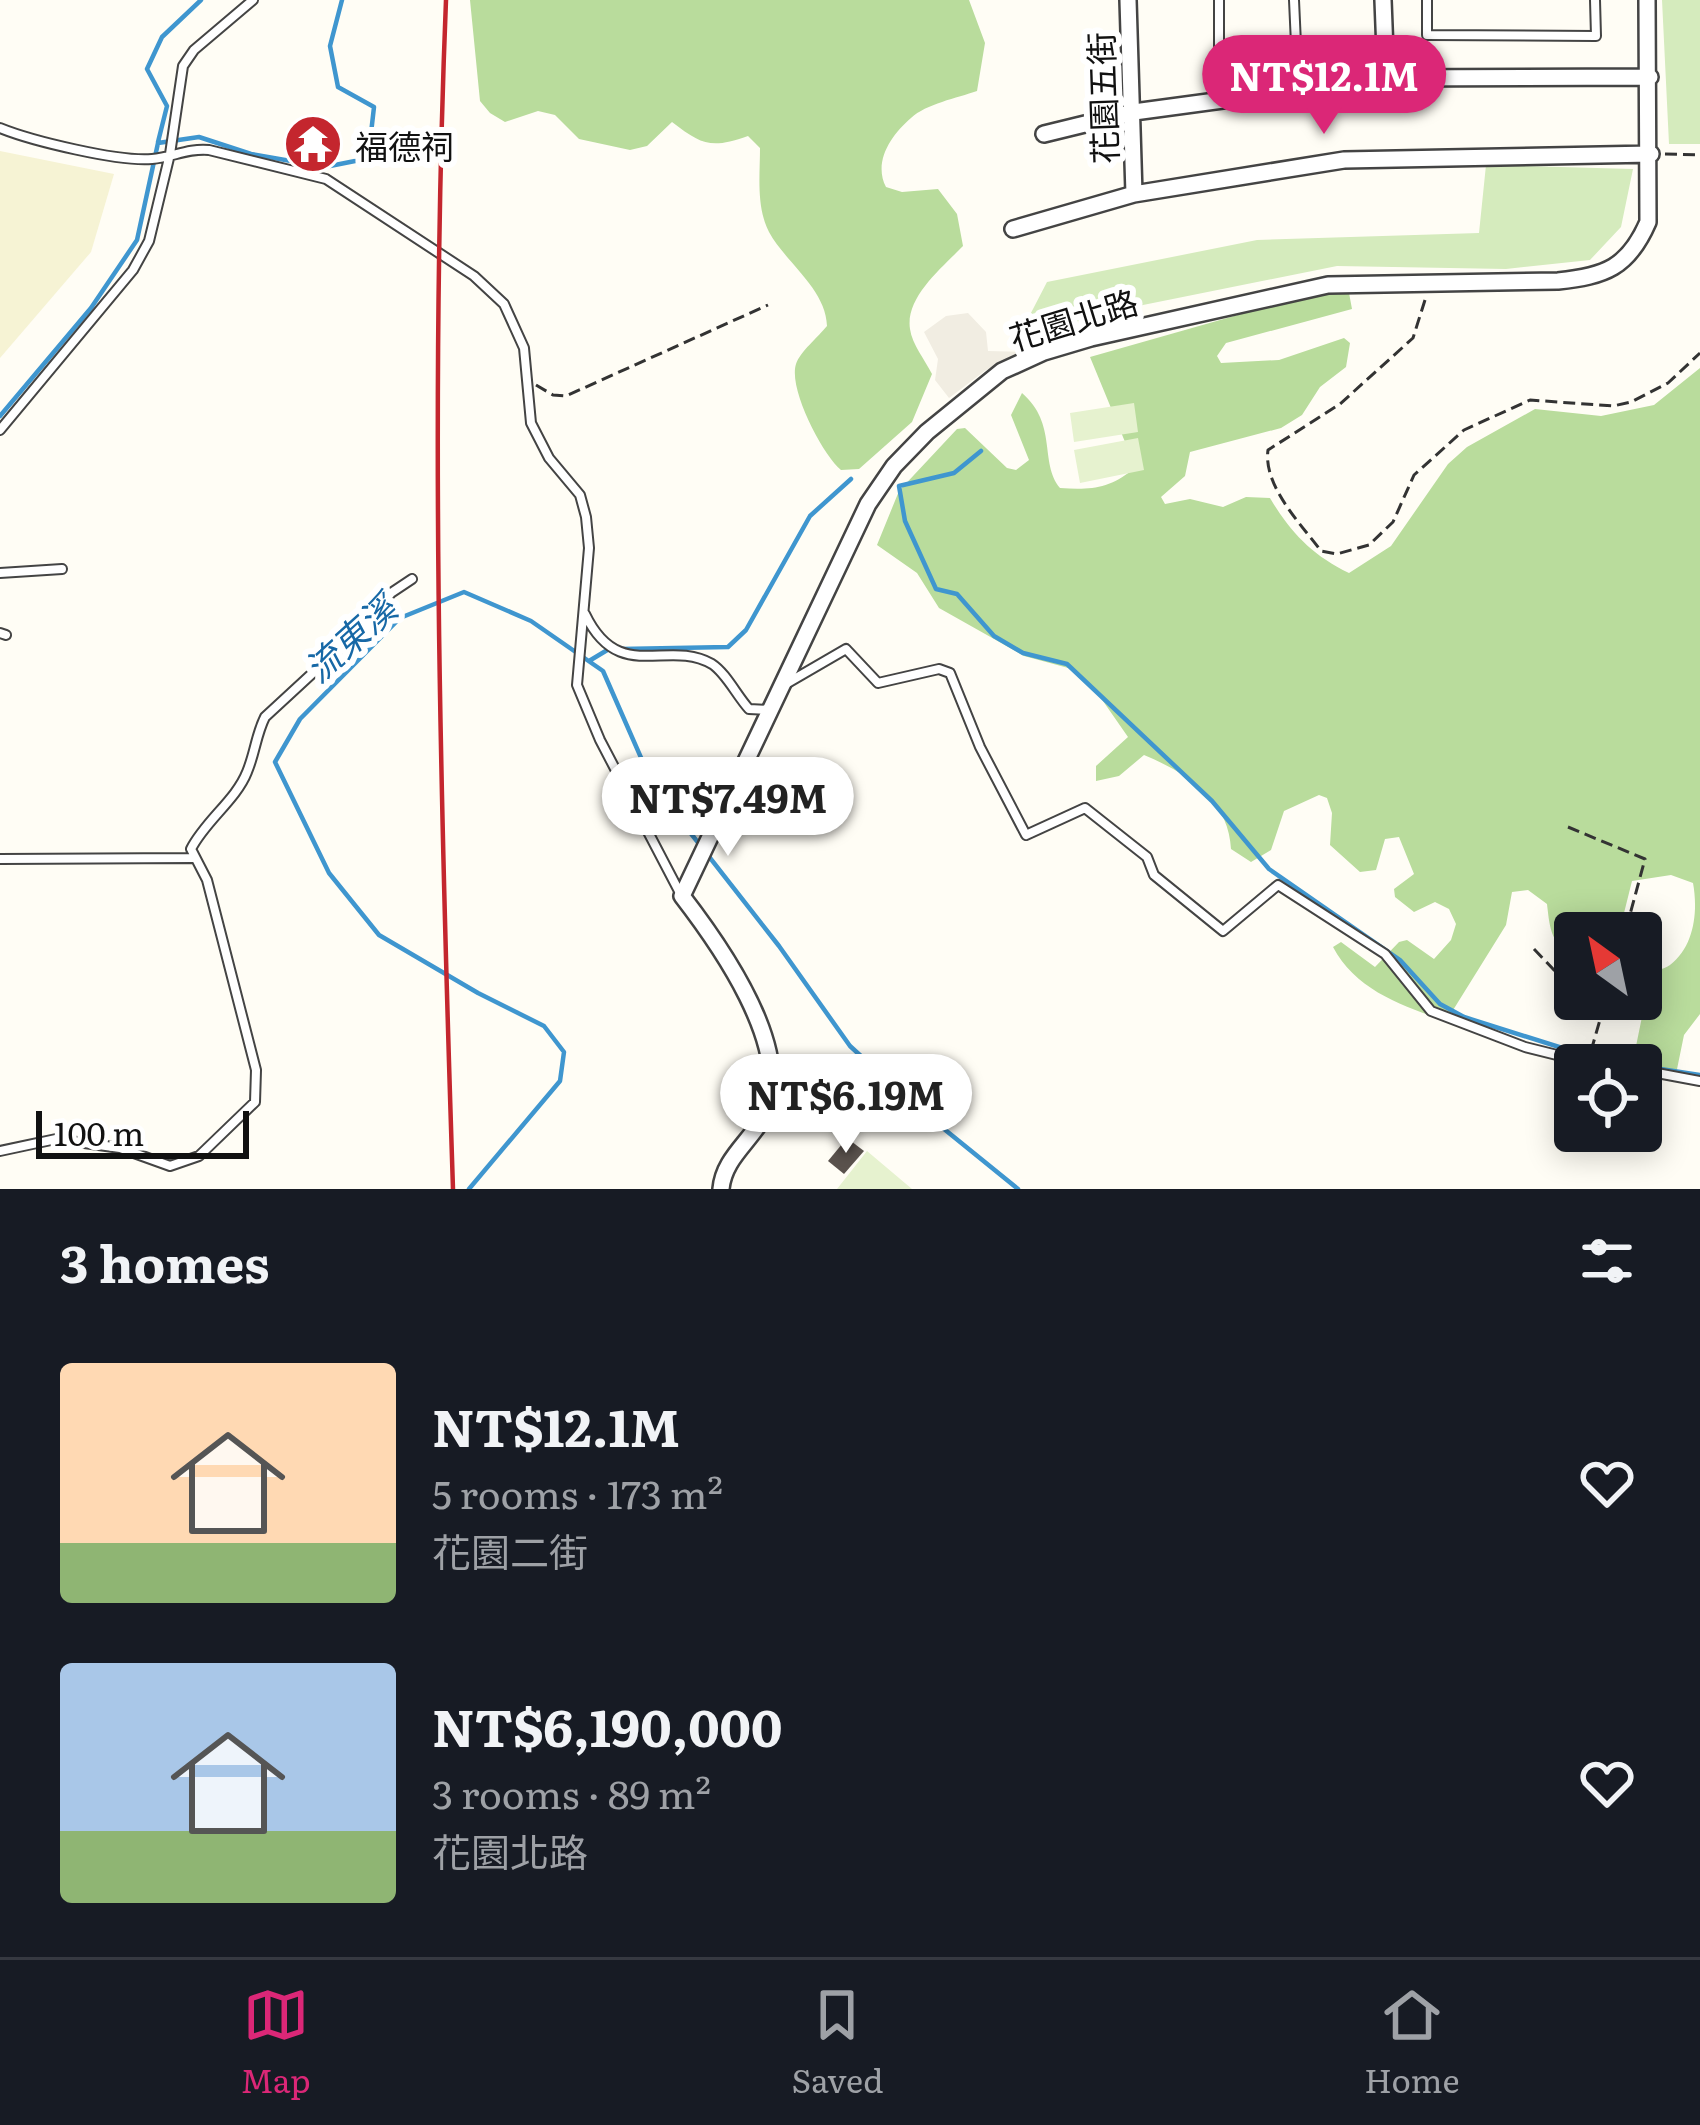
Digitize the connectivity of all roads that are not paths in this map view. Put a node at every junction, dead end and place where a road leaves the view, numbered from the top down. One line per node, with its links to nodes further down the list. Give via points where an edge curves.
1 (253, 0): 17 (lane, via 183,66)
2 (1128, 0): 13 (street, 花園五街)
3 (1219, 0): 10 (lane)
4 (1294, 0): 9 (lane)
5 (1383, 0): 12 (street)
6 (1426, 0): 7 (lane, via 1427,35 1596,35)
7 (1595, 0)
8 (1647, 0): 11 (street, 花園北路)
9 (1296, 44)
10 (1219, 46)
11 (1650, 76): 12 (street); 16 (street, 花園北路)
12 (1386, 78): 13 (street)
13 (1134, 112): 15 (street); 18 (street, 花園五街)
14 (0, 128): 17 (lane)
15 (1044, 134)
16 (1651, 154): 18 (street, via 1344,160); 25 (street, 花園北路, via 1648,222 1637,248 1591,278 1328,285 1090,338 1003,371 894,466 842,554)
17 (165, 155): 20 (lane, via 149,241 133,270); 24 (lane, via 209,150 326,179 495,295 524,348 540,443 586,517)
18 (1134, 194): 19 (street)
19 (1013, 229)
20 (0, 430)
21 (62, 569): 22 (lane)
22 (0, 573)
23 (412, 579): 27 (lane, via 265,717 247,774 199,833)
24 (584, 615): 26 (lane, via 622,653 711,664 749,709); 29 (lane, via 577,685)
25 (780, 688): 26 (street, 花園北路); 30 (lane, via 846,649 878,683 950,673 1026,835 1085,808 1223,931 1278,885 1385,954 1431,1011)
26 (770, 710): 29 (street, 花園北路)
27 (192, 858): 28 (lane); 33 (lane, via 207,880 251,1049 254,1102 199,1156 170,1166 56,1139)
28 (0, 859)
29 (682, 896): 34 (street, via 739,976 770,1062 766,1113 726,1167)
30 (1554, 1054)
31 (1662, 1074): 32 (lane)
32 (1700, 1082)
33 (0, 1151)
34 (721, 1189)

